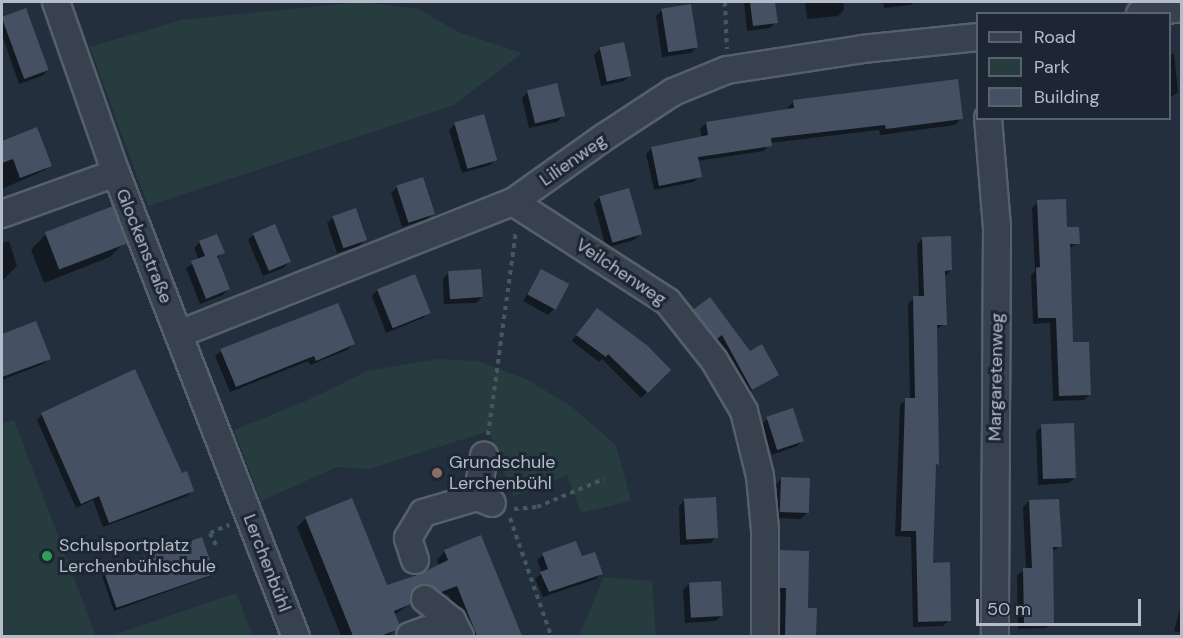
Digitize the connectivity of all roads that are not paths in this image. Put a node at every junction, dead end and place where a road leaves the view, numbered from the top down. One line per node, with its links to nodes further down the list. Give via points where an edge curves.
1 (57, 2): 6 (street, Glockenstraße)
2 (1182, 8): 3 (street)
3 (1154, 12)
4 (976, 37): 7 (street, Lilienweg, via 727,70 673,92)
5 (988, 120): 18 (street, Margaretenweg, via 997,227)
6 (116, 173): 8 (street); 9 (street, Glockenstraße)
7 (513, 202): 9 (street, Lilienweg); 17 (street, Veilchenweg, via 668,302 714,360 744,411 760,476 765,530)
8 (2, 214)
9 (179, 334): 11 (street, Glockenstraße)
10 (484, 456): 12 (street, via 484,500 423,513 408,538)
11 (238, 489): 15 (street, Lerchenbühl)
12 (415, 560)
13 (425, 599): 14 (street)
14 (456, 629): 16 (street)
15 (296, 636)
16 (410, 636)
17 (765, 636)
18 (995, 636)

